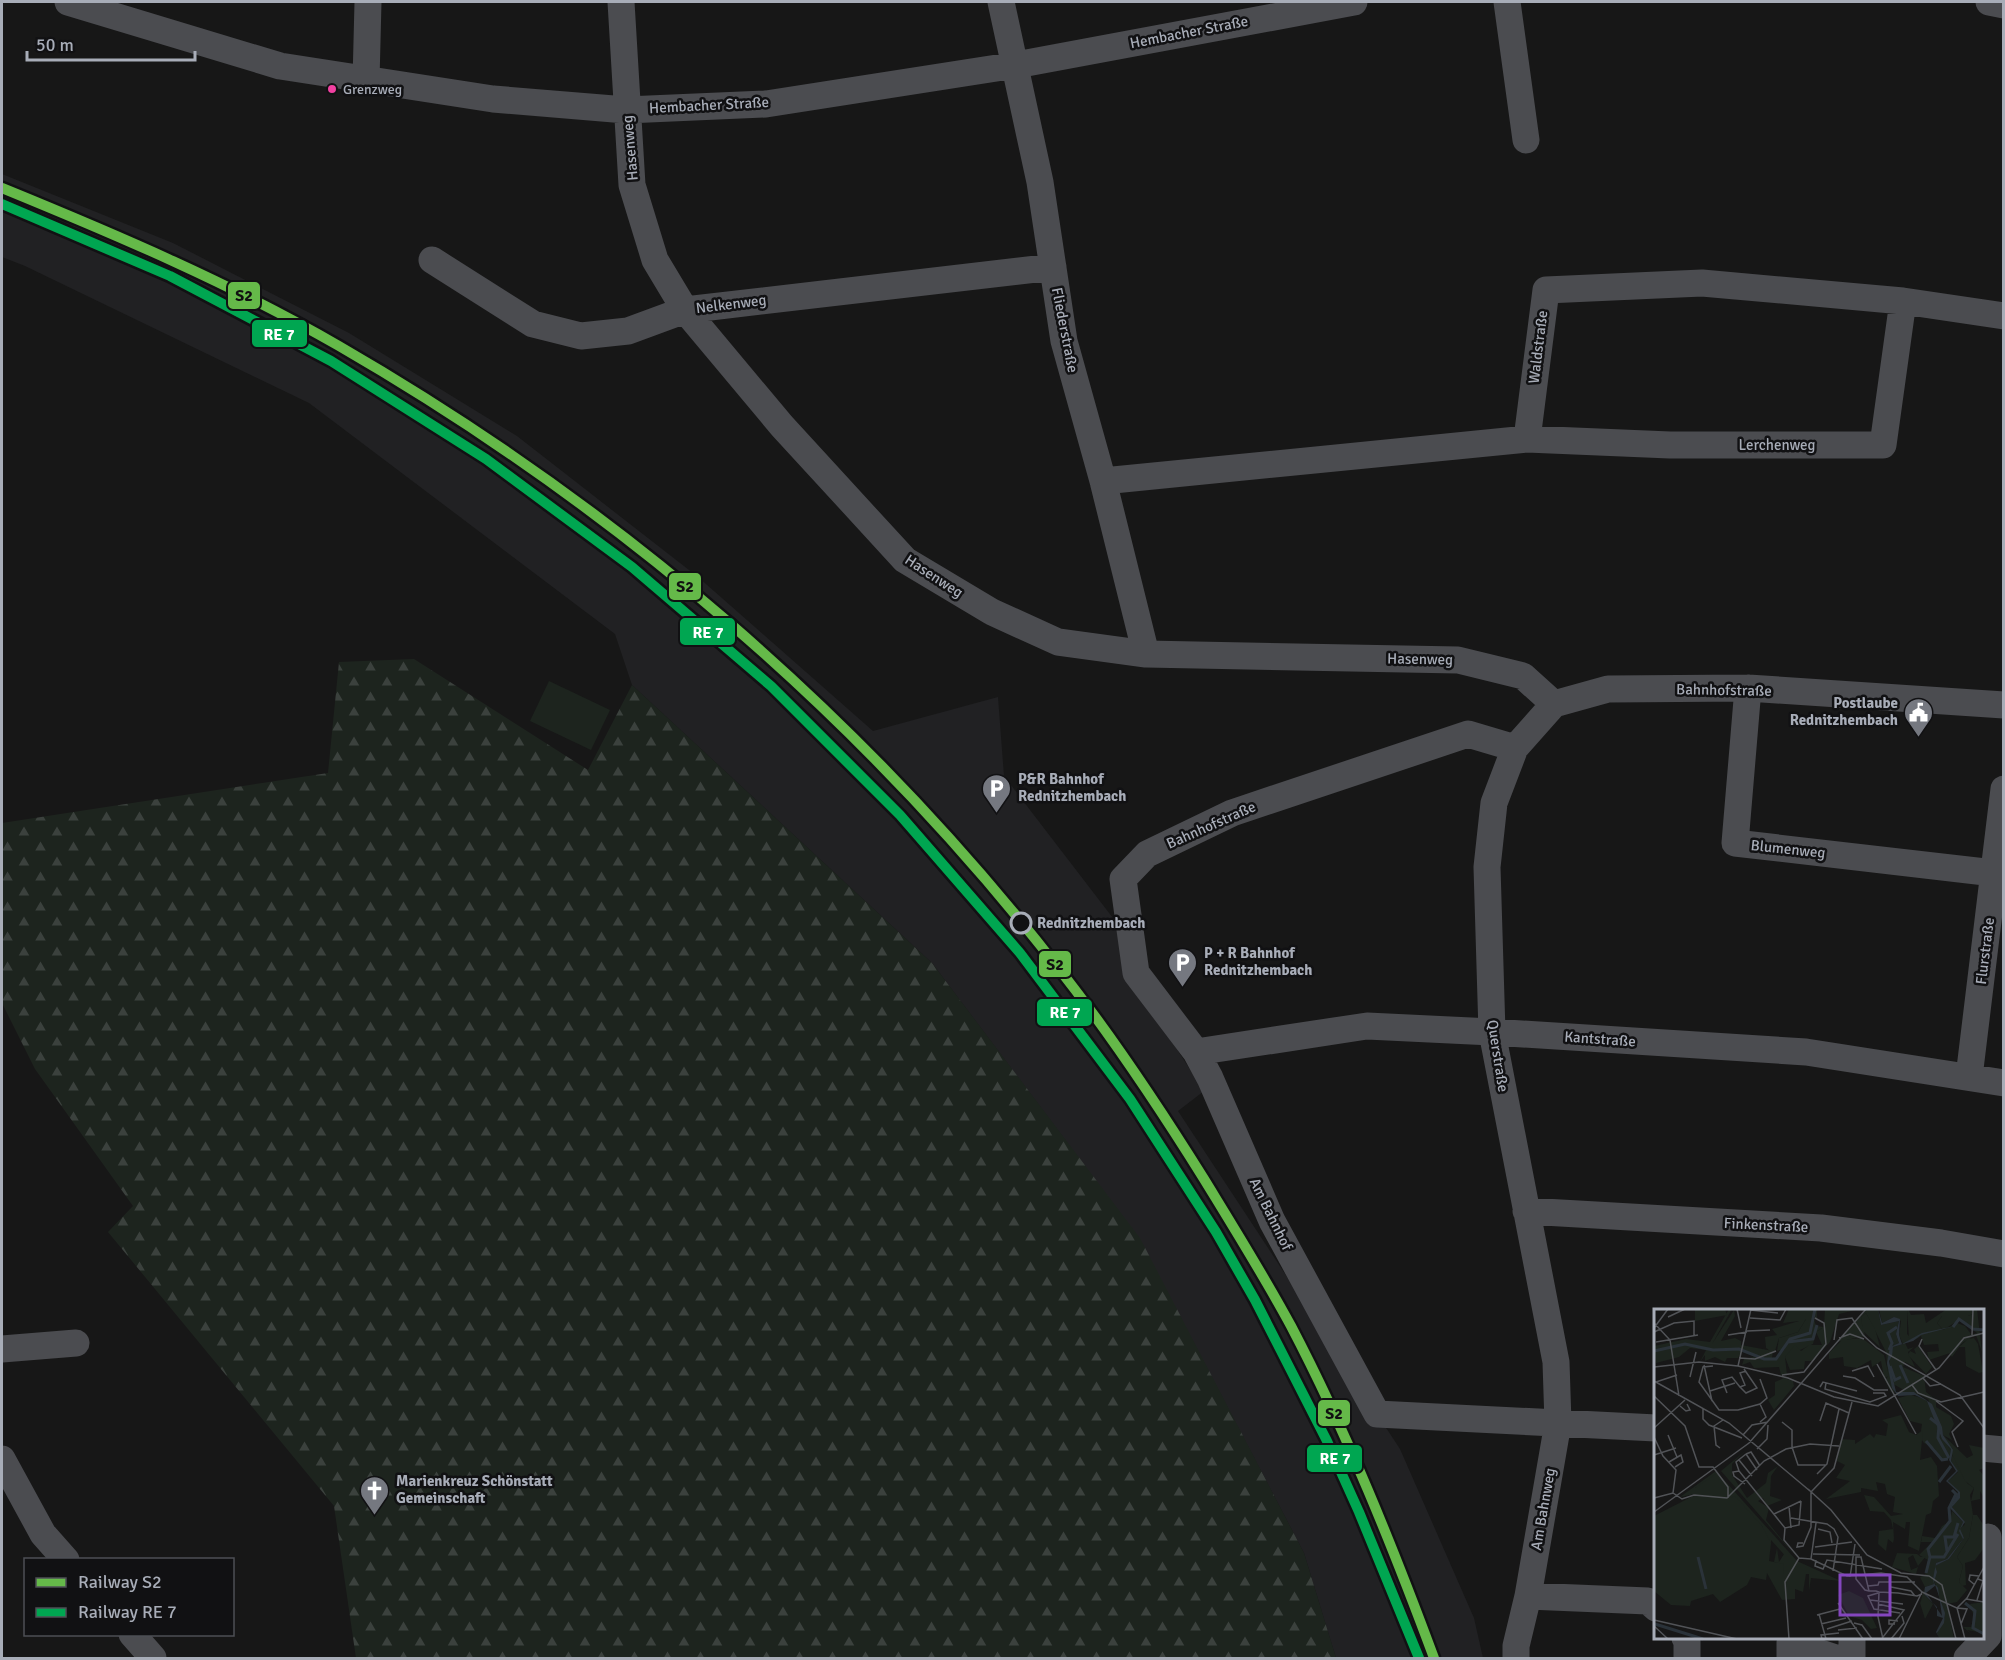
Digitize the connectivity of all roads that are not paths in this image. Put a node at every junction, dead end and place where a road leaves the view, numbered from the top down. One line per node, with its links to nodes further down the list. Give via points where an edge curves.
1 (68, 2): 9 (street, Hembacher Straße)
2 (368, 2): 11 (street)
3 (621, 2): 12 (street, Hasenweg)
4 (1000, 2): 10 (street, Fliederstraße)
5 (1354, 2): 10 (street, Hembacher Straße)
6 (1507, 2): 13 (street)
7 (1989, 2): 8 (street)
8 (2004, 5)
9 (136, 12): 11 (street, Hembacher Straße, via 280,66)
10 (1016, 65): 12 (street, Hembacher Straße, via 766,104); 15 (street, Fliederstraße)
11 (366, 81): 12 (street, Hembacher Straße, via 493,99)
12 (626, 110): 17 (street, Hasenweg, via 632,185 655,260)
13 (1526, 140)
14 (432, 260): 17 (street, Nelkenweg, via 533,324 581,336 628,331)
15 (1053, 267): 17 (street, Nelkenweg); 20 (street, Fliederstraße, via 1064,341)
16 (1903, 301): 18 (street, Waldstraße); 19 (street, Lerchenweg, via 1883,445 1670,445); 19 (street, Waldstraße, via 1702,283 1546,290)
17 (685, 310): 21 (street, Hasenweg, via 782,426 905,560 992,612 1058,642)
18 (2004, 316)
19 (1527, 439): 20 (street)
20 (1103, 481): 21 (street, Fliederstraße)
21 (1146, 654): 23 (street, Hasenweg, via 1458,660 1523,676)
22 (1748, 688): 23 (street, Bahnhofstraße, via 1608,690); 24 (street, Bahnhofstraße); 28 (street, Blumenweg, via 1735,843)
23 (1554, 704): 25 (street, Querstraße)
24 (2004, 705)
25 (1515, 748): 27 (street, Bahnhofstraße, via 1468,734 1232,813); 29 (street, Querstraße, via 1494,803 1487,867)
26 (2004, 789): 28 (street, Flurstraße)
27 (1147, 854): 30 (street, Am Bahnhof, via 1123,879 1136,973)
28 (1994, 873): 31 (street, Flurstraße)
29 (1492, 1032): 30 (street, Kantstraße, via 1367,1026); 31 (street, Kantstraße, via 1806,1052); 33 (street, Querstraße)
30 (1196, 1052): 37 (street, Am Bahnhof, via 1272,1221 1377,1414)
31 (1970, 1077): 32 (street, Kantstraße)
32 (2004, 1083)
33 (1526, 1211): 34 (street, Finkenstraße, via 1821,1228); 37 (street, Querstraße, via 1556,1362)
34 (2004, 1254)
35 (76, 1343): 36 (street)
36 (2, 1349)
37 (1558, 1423): 38 (street); 44 (street, Am Bahnweg)
38 (1654, 1428)
39 (1984, 1448): 40 (street)
40 (2004, 1450)
41 (2, 1459): 43 (street, via 43,1534)
42 (1988, 1537): 55 (street, via 1988,1636)
43 (64, 1558)
44 (1528, 1596): 45 (street, via 1648,1601); 50 (street, Am Bahnweg)
45 (1654, 1606)
46 (133, 1636): 49 (street)
47 (1686, 1639): 51 (street)
48 (1852, 1639): 54 (street)
49 (153, 1659)
50 (1516, 1659)
51 (1687, 1659)
52 (1790, 1659): 53 (street, via 1790,1643)
53 (1836, 1659)
54 (1852, 1659)
55 (1967, 1659)

